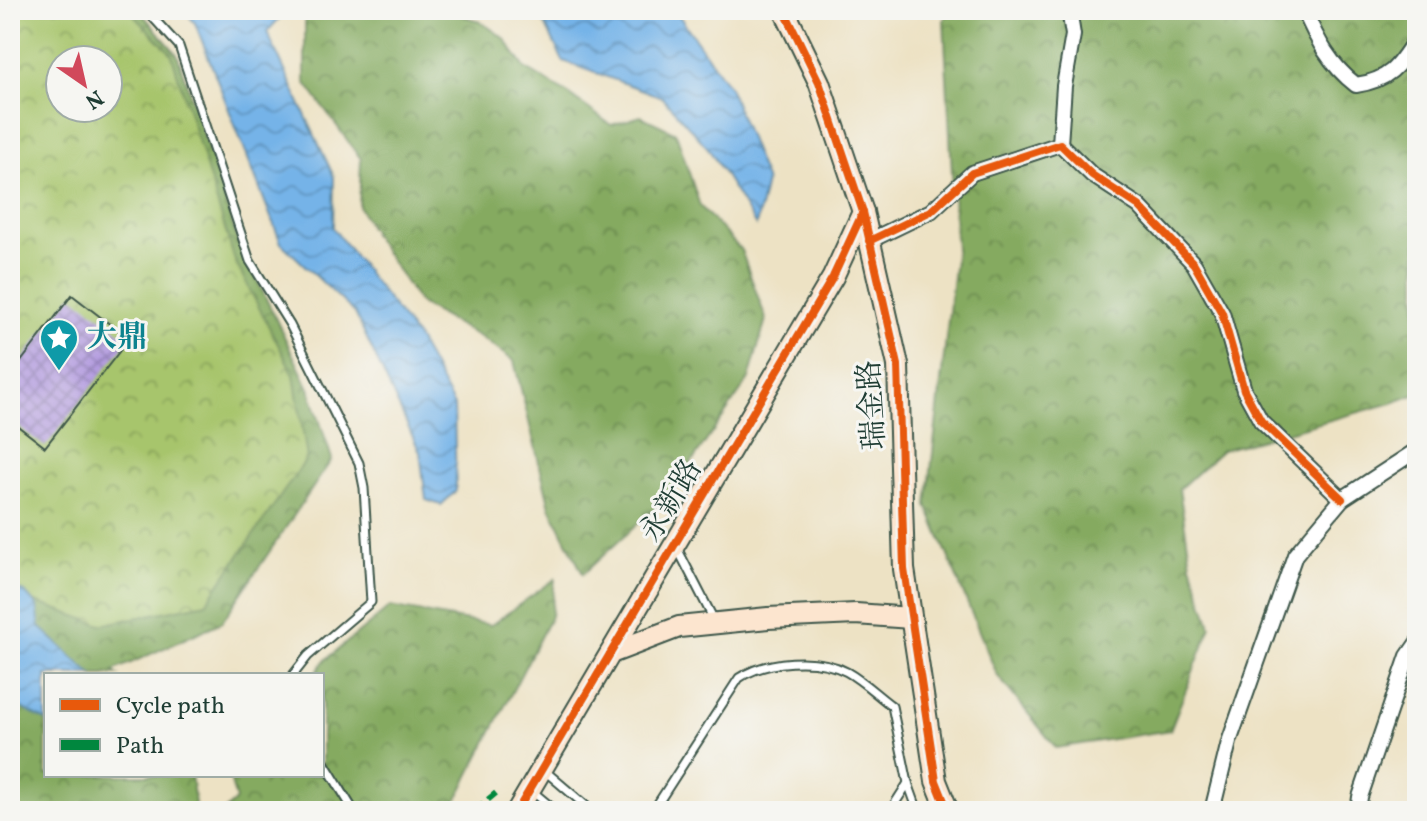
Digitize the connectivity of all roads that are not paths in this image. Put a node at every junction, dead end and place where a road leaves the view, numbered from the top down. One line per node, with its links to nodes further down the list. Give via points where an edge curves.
1 (146, 10): 16 (lane, via 179,46 250,261 290,325 359,463 371,602)
2 (784, 10): 7 (street, 瑞金路, via 819,82)
3 (1069, 10): 6 (street, via 1073,35)
4 (1304, 10): 5 (street, via 1318,42 1340,73 1356,85 1376,82 1400,63)
5 (1417, 37)
6 (1060, 144): 8 (street, via 972,173 931,211); 10 (street, via 1092,175 1139,206 1194,264 1222,313 1244,390 1261,421)
7 (863, 212): 8 (street, 瑞金路); 11 (street, 永新路, via 833,277)
8 (869, 241): 12 (street, 瑞金路, via 898,365 904,569)
9 (1417, 450): 10 (street)
10 (1342, 499): 29 (street, via 1295,555 1229,742)
11 (675, 544): 13 (lane); 15 (street, 永新路)
12 (911, 618): 13 (street, via 856,614); 28 (street, 瑞金路, via 936,781)
13 (716, 624): 15 (street, via 679,627)
14 (1417, 643): 30 (street)
15 (611, 653): 18 (street, 永新路)
16 (295, 673)
17 (324, 762): 21 (lane)
18 (542, 769): 20 (street, 永新路); 24 (lane)
19 (908, 783): 25 (lane, via 892,706 845,671 805,661 753,669 739,678); 26 (lane); 27 (lane)
20 (530, 789): 22 (street, 永新路); 23 (lane)
21 (354, 811)
22 (517, 811)
23 (556, 811)
24 (592, 811)
25 (653, 811)
26 (890, 811)
27 (918, 811)
28 (948, 811)
29 (1212, 811)
30 (1358, 811)

